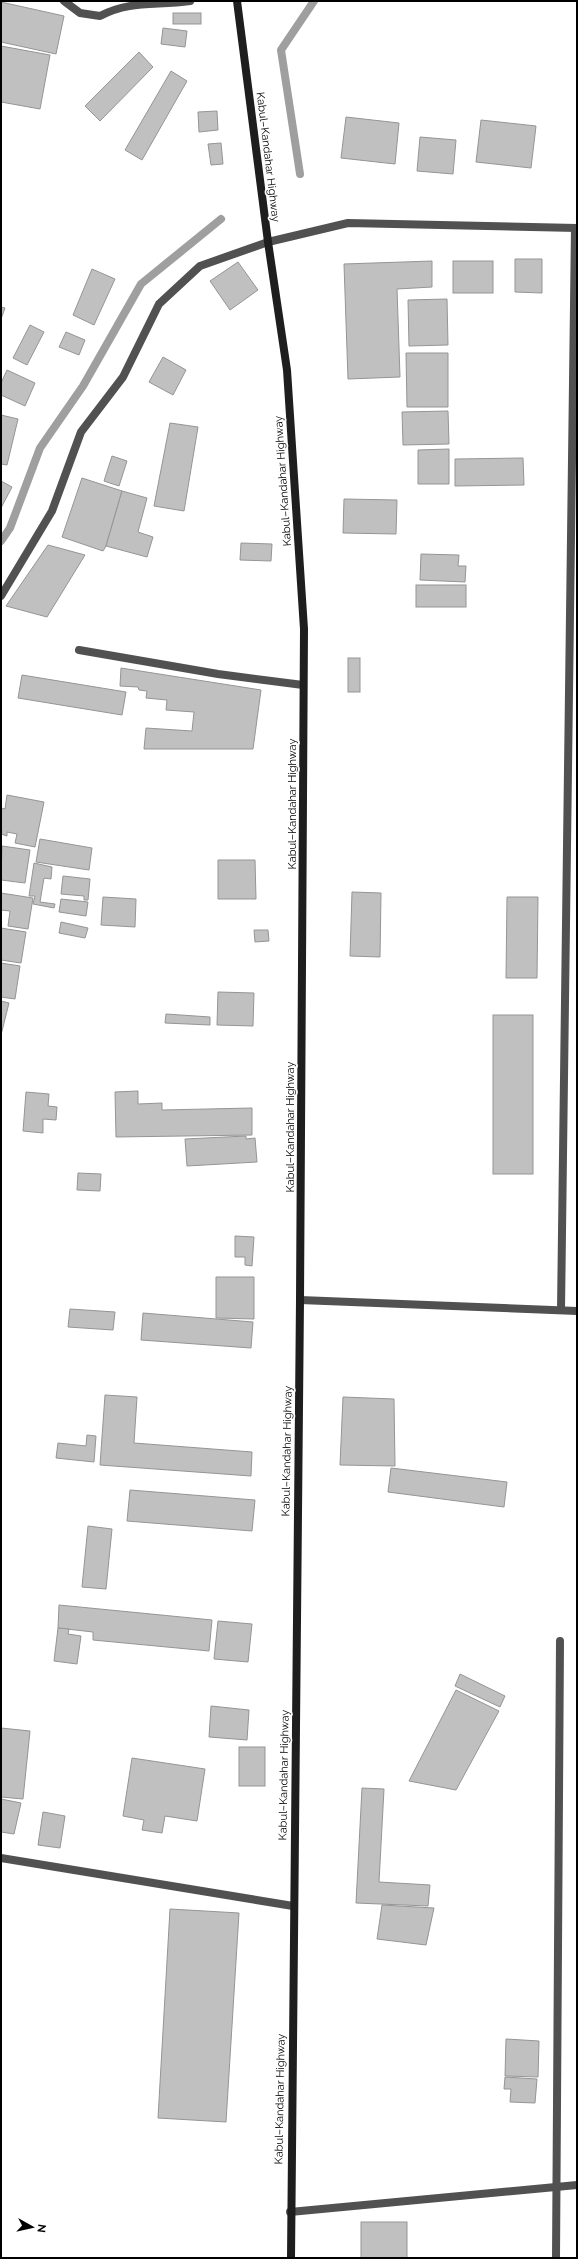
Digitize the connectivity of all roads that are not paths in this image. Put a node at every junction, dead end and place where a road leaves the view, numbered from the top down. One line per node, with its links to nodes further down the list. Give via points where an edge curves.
1 (64, 1): 2 (street, via 80,13 100,16 110,9 133,2 171,4)
2 (190, 1)
3 (237, 1): 5 (main road, Kabul–Kandahar Highway)
4 (576, 228): 5 (street, via 348,223); 10 (street)
5 (268, 242): 6 (street, via 200,266 159,304 123,377 81,432 52,511); 8 (main road, Kabul–Kandahar Highway, via 287,370 304,629)
6 (1, 596)
7 (79, 650): 8 (street, via 218,674)
8 (304, 685): 9 (main road, Kabul–Kandahar Highway)
9 (300, 1300): 10 (street); 14 (main road, Kabul–Kandahar Highway)
10 (561, 1310): 11 (street)
11 (577, 1311)
12 (560, 1641): 16 (street)
13 (1, 1858): 14 (street)
14 (293, 1906): 17 (main road, Kabul–Kandahar Highway)
15 (577, 2185): 16 (street)
16 (556, 2187): 17 (street); 19 (street)
17 (290, 2212): 18 (main road, Kabul–Kandahar Highway)
18 (291, 2258)
19 (556, 2258)

